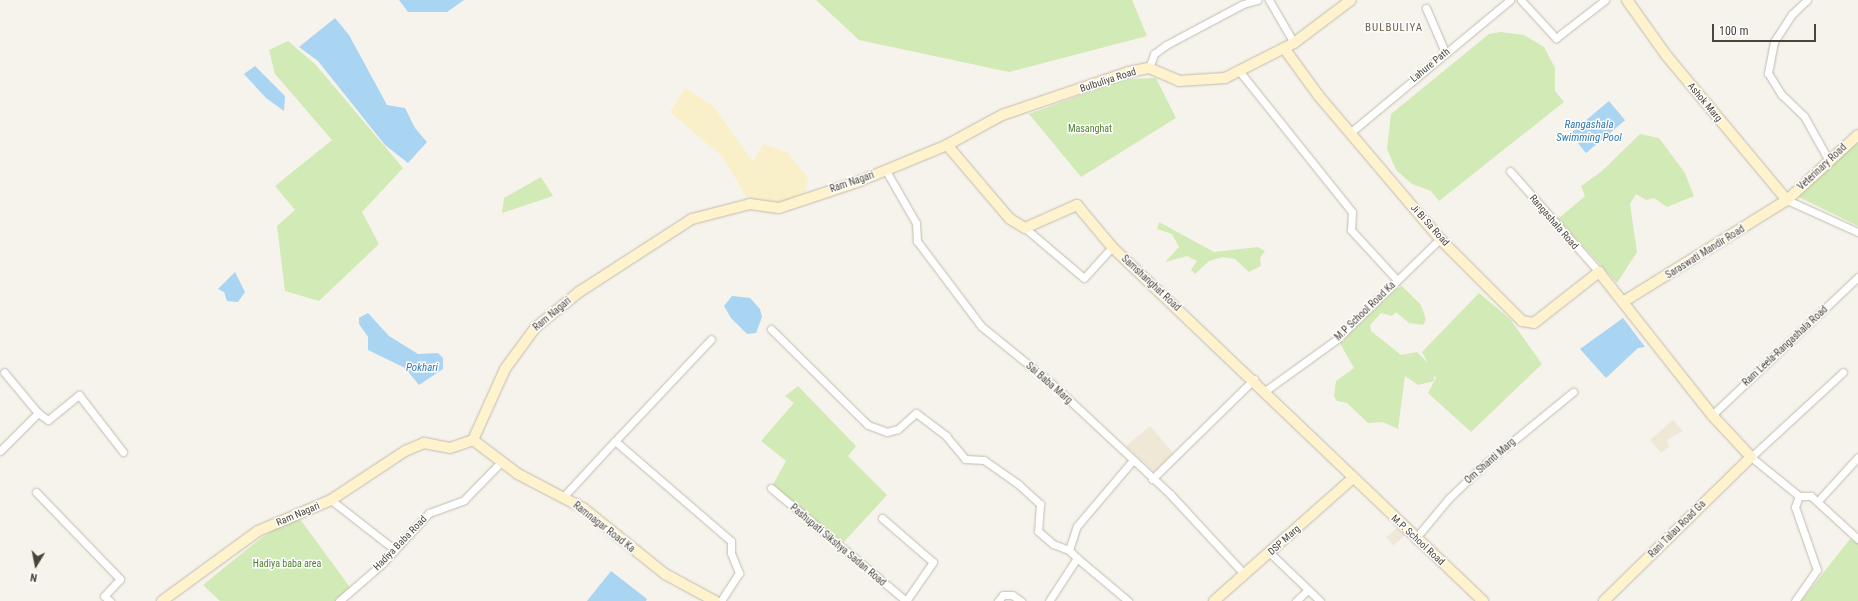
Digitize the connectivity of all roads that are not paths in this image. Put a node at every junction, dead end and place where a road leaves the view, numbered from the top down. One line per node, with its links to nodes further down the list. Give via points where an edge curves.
1 (1258, 0): 13 (street, via 1243,4 1166,45 1154,54)
2 (1269, 0): 10 (street)
3 (1351, 0): 10 (main road, Bulbuliya Road)
4 (1510, 0): 12 (street, Lahure Path)
5 (1521, 0): 6 (street, via 1556,38)
6 (1604, 0)
7 (1627, 0): 21 (main road, Ashok Marg, via 1666,55)
8 (1807, 0): 18 (street, via 1792,14 1774,42 1768,73 1782,96 1804,116)
9 (1426, 8): 12 (street)
10 (1294, 43): 11 (main road, Bulbuliya Road)
11 (1284, 48): 14 (main road, Bulbuliya Road); 15 (main road, Ji Bi Sa Road)
12 (1445, 52): 15 (street, Lahure Path)
13 (1148, 68): 14 (main road, Bulbuliya Road, via 1179,82 1225,78); 17 (main road, Bulbuliya Road, via 1002,115)
14 (1240, 72): 28 (street, via 1352,212 1351,230)
15 (1351, 132): 24 (main road, Ji Bi Sa Road)
16 (1858, 135): 18 (main road, Veterinary Road)
17 (947, 145): 19 (main road, Ram Nagari); 22 (main road, via 1010,219)
18 (1829, 161): 21 (main road, Veterinary Road)
19 (885, 169): 39 (main road, Ram Nagari, via 779,208 750,204 692,219 637,253 535,328 504,369); 45 (street, Sai Baba Marg, via 916,223 917,241 981,326 1050,382)
20 (1510, 171): 26 (street, Rangashala Road)
21 (1787, 200): 23 (street); 29 (main road, Saraswati Mandir Road)
22 (1025, 228): 25 (main road, Samshanghat Road, via 1077,205); 25 (street, via 1084,278)
23 (1858, 232)
24 (1440, 239): 26 (main road, Ji Bi Sa Road, via 1479,282 1528,325); 28 (street, M.P School Road Ka)
25 (1112, 247): 34 (main road, Samshanghat Road)
26 (1599, 272): 29 (main road)
27 (1858, 277): 38 (street, Ram Leela-Rangashala Road)
28 (1397, 280): 35 (street, M.P School Road Ka, via 1337,339)
29 (1623, 302): 38 (main road)
30 (771, 329): 59 (street, via 868,425 887,432 898,429 916,413 946,436 965,459 984,460 1038,499 1038,531 1052,544)
31 (711, 339): 40 (street)
32 (4, 372): 37 (street)
33 (1844, 372): 43 (street)
34 (1254, 379): 35 (main road, Samshanghat Road); 48 (street)
35 (1265, 391): 47 (main road, Samshanghat Road)
36 (1573, 392): 56 (street, Om Shanti Marg, via 1485,464 1449,498)
37 (38, 413): 41 (street); 42 (street, via 48,420 79,395)
38 (1712, 415): 43 (main road)
39 (473, 440): 46 (main road, Ramnagar Road Ka); 53 (main road, Ram Nagari, via 450,448 424,443 405,451)
40 (615, 441): 51 (street); 68 (street, via 731,542 731,553 739,573)
41 (0, 451)
42 (123, 452)
43 (1751, 457): 52 (street); 78 (main road, Rani Talau Road Ga)
44 (1858, 457): 54 (street)
45 (1133, 460): 48 (street, Sai Baba Marg); 59 (street, via 1077,526)
46 (501, 462): 51 (main road, Ramnagar Road Ka); 58 (street, Hadiya Baba Road, via 464,500 429,513)
47 (1353, 478): 56 (main road, M.P. School Road); 60 (main road, DSP Marg)
48 (1152, 479): 62 (street, Sai Baba Marg)
49 (771, 488): 69 (street, Pashupati Sikshya Sadan Road)
50 (36, 492): 64 (street, via 120,579 104,596)
51 (564, 496): 67 (main road, Ramnagar Road Ka, via 665,574)
52 (1799, 496): 54 (street, via 1811,496); 79 (street, via 1795,507 1817,570)
53 (331, 500): 58 (street); 65 (main road, Ram Nagari, via 258,531)
54 (1818, 501): 57 (street)
55 (882, 518): 69 (street, via 933,562)
56 (1416, 539): 77 (main road, M.P. School Road)
57 (1858, 539)
58 (394, 549): 66 (street, Hadiya Baba Road, via 383,563)
59 (1069, 550): 61 (street)
60 (1270, 553): 62 (main road, DSP Marg); 63 (street)
61 (1077, 558): 72 (street); 73 (street)
62 (1244, 574): 74 (main road, DSP Marg)
63 (1308, 590): 75 (street); 76 (street)
64 (110, 601)
65 (162, 601)
66 (339, 601)
67 (715, 601)
68 (721, 601)
69 (906, 601)
70 (998, 601): 71 (street, via 1003,595 1012,595)
71 (1021, 601)
72 (1049, 601)
73 (1128, 601)
74 (1214, 601)
75 (1296, 601)
76 (1320, 601)
77 (1483, 601)
78 (1604, 601)
79 (1795, 601)

